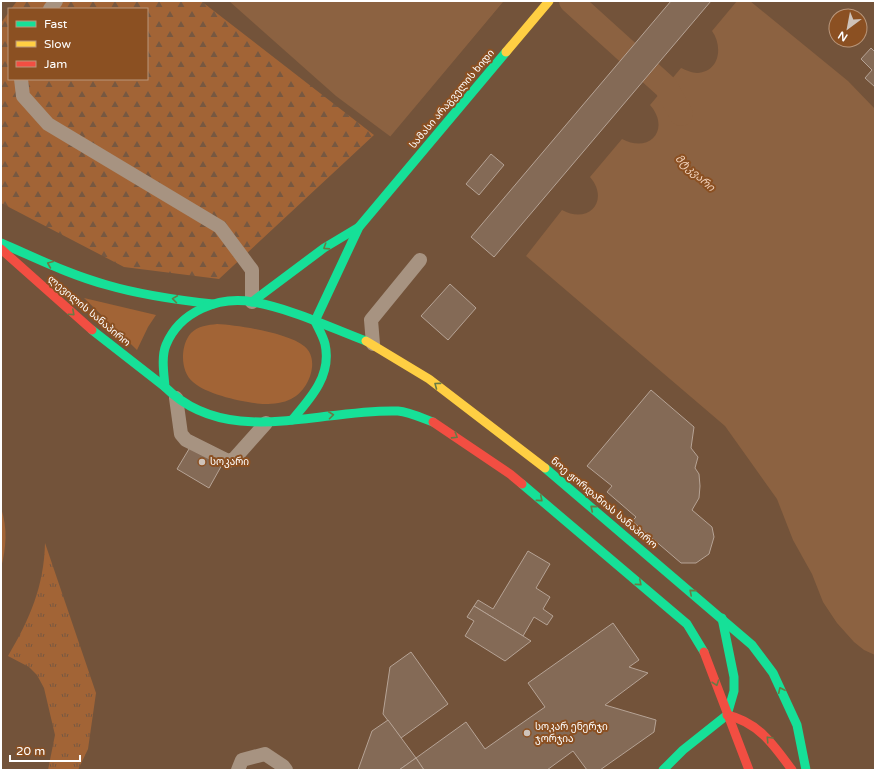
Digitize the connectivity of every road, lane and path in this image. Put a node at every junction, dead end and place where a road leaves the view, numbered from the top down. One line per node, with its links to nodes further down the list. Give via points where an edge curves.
1 (549, 1): 3 (main road, სამასი არაგველის ხიდი)
2 (21, 80): 7 (lane, via 23,96 48,124 220,227 252,270)
3 (360, 227): 7 (main road, one-way to 7, via 324,248); 9 (main road)
4 (1, 243): 8 (main road, ლევილის სანაპირო, one-way to 4, via 152,296 107,285 76,275)
5 (1, 249): 11 (main road, ლევილის სანაპირო, one-way to 11, via 96,334)
6 (420, 260): 10 (lane, via 371,320)
7 (252, 302): 8 (main road, ნოე ჟორდანიას სანაპირო); 9 (main road, ნოე ჟორდანიას სანაპირო)
8 (213, 304): 11 (main road, via 193,313 180,323 166,345 163,364)
9 (315, 321): 10 (main road, ნოე ჟორდანიას სანაპირო); 13 (main road, via 325,344 327,360 324,376 315,392)
10 (373, 344): 15 (main road, ნოე ჟორდანიას სანაპირო, one-way to 10, via 561,481 429,379)
11 (165, 387): 12 (main road, ლევილის სანაპირო)
12 (176, 398): 14 (main road, ლევილის სანაპირო, via 200,411 231,420); 14 (lane, via 181,434 186,440 228,462 234,459)
13 (292, 420): 14 (main road, ლევილის სანაპირო); 16 (main road, one-way to 16, via 400,410 433,422 456,437 510,474 687,624 706,653)
14 (266, 424)
15 (722, 618): 16 (main road, via 734,677 734,690); 22 (main road, ნოე ჟორდანიას სანაპირო, one-way to 15, via 797,725 773,673 752,645)
16 (727, 715): 19 (main road, via 683,750); 20 (main road); 21 (main road, one-way to 16, via 764,733 738,716)
17 (238, 770): 18 (lane, via 242,760 265,754)
18 (286, 770)
19 (663, 770)
20 (749, 770)
21 (792, 770)
22 (806, 770)

